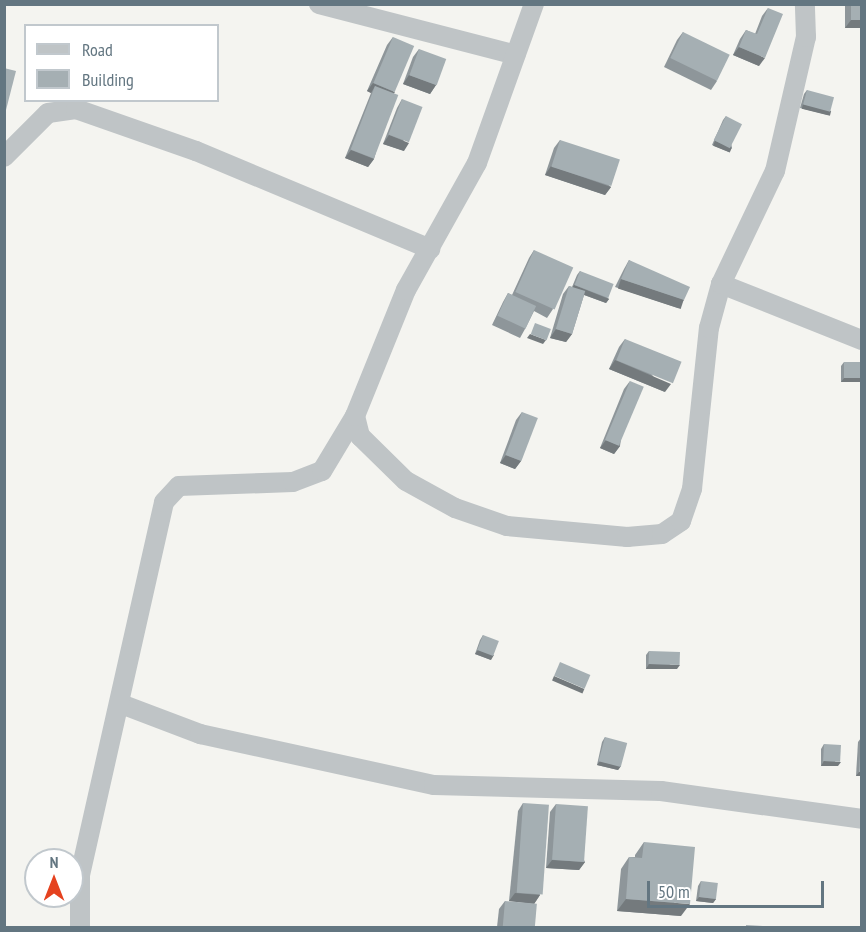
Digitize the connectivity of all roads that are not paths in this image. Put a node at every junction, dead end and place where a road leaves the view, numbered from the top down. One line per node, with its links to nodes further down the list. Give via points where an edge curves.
1 (319, 4): 4 (street)
2 (534, 4): 4 (street)
3 (805, 4): 7 (street, via 806,37 775,171)
4 (516, 55): 6 (street, via 477,163)
5 (4, 157): 6 (street, via 48,113 76,109 196,151)
6 (430, 249): 9 (street, via 406,290)
7 (722, 284): 8 (street); 9 (street, via 709,328 692,489 681,521 662,534 585,537 507,526 455,508 406,481 360,436)
8 (861, 340)
9 (354, 416): 10 (street, via 322,471 293,482 178,486 164,502)
10 (121, 704): 11 (street, via 200,734 434,785 661,791); 12 (street, via 80,875)
11 (861, 819)
12 (80, 927)

